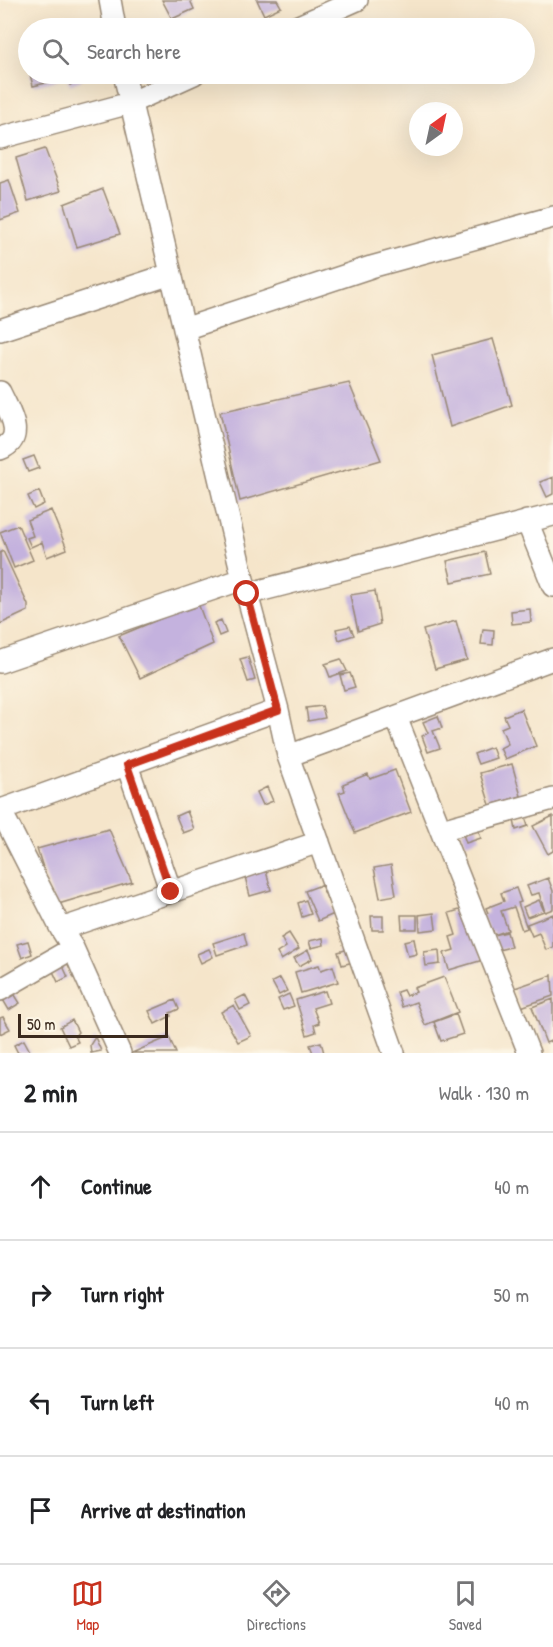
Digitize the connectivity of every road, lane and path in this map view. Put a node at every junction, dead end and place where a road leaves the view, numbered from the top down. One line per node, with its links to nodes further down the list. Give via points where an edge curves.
1 (110, 0): 3 (street)
2 (357, 0): 4 (street)
3 (113, 18)
4 (316, 18)
5 (126, 84): 7 (street)
6 (172, 84): 7 (street)
7 (130, 103): 8 (street); 10 (street)
8 (0, 138)
9 (553, 217): 11 (street, via 371,267)
10 (171, 274): 11 (street); 12 (street)
11 (184, 329): 17 (street)
12 (0, 330)
13 (0, 392): 14 (street, via 15,436 9,446)
14 (0, 449)
15 (553, 515): 16 (street)
16 (527, 521): 17 (street); 18 (street)
17 (245, 586): 20 (street); 21 (street)
18 (553, 586)
19 (553, 659): 22 (street)
20 (0, 662)
21 (278, 710): 23 (street); 24 (street)
22 (396, 717): 23 (street); 27 (street)
23 (288, 756): 28 (street)
24 (127, 765): 26 (street); 29 (street)
25 (553, 799): 27 (street)
26 (0, 810): 30 (street)
27 (441, 830): 35 (street)
28 (320, 842): 29 (street); 34 (street)
29 (171, 892): 30 (street)
30 (61, 929): 31 (street)
31 (73, 948): 32 (street); 33 (street)
32 (0, 990)
33 (120, 1053)
34 (394, 1053)
35 (529, 1053)

